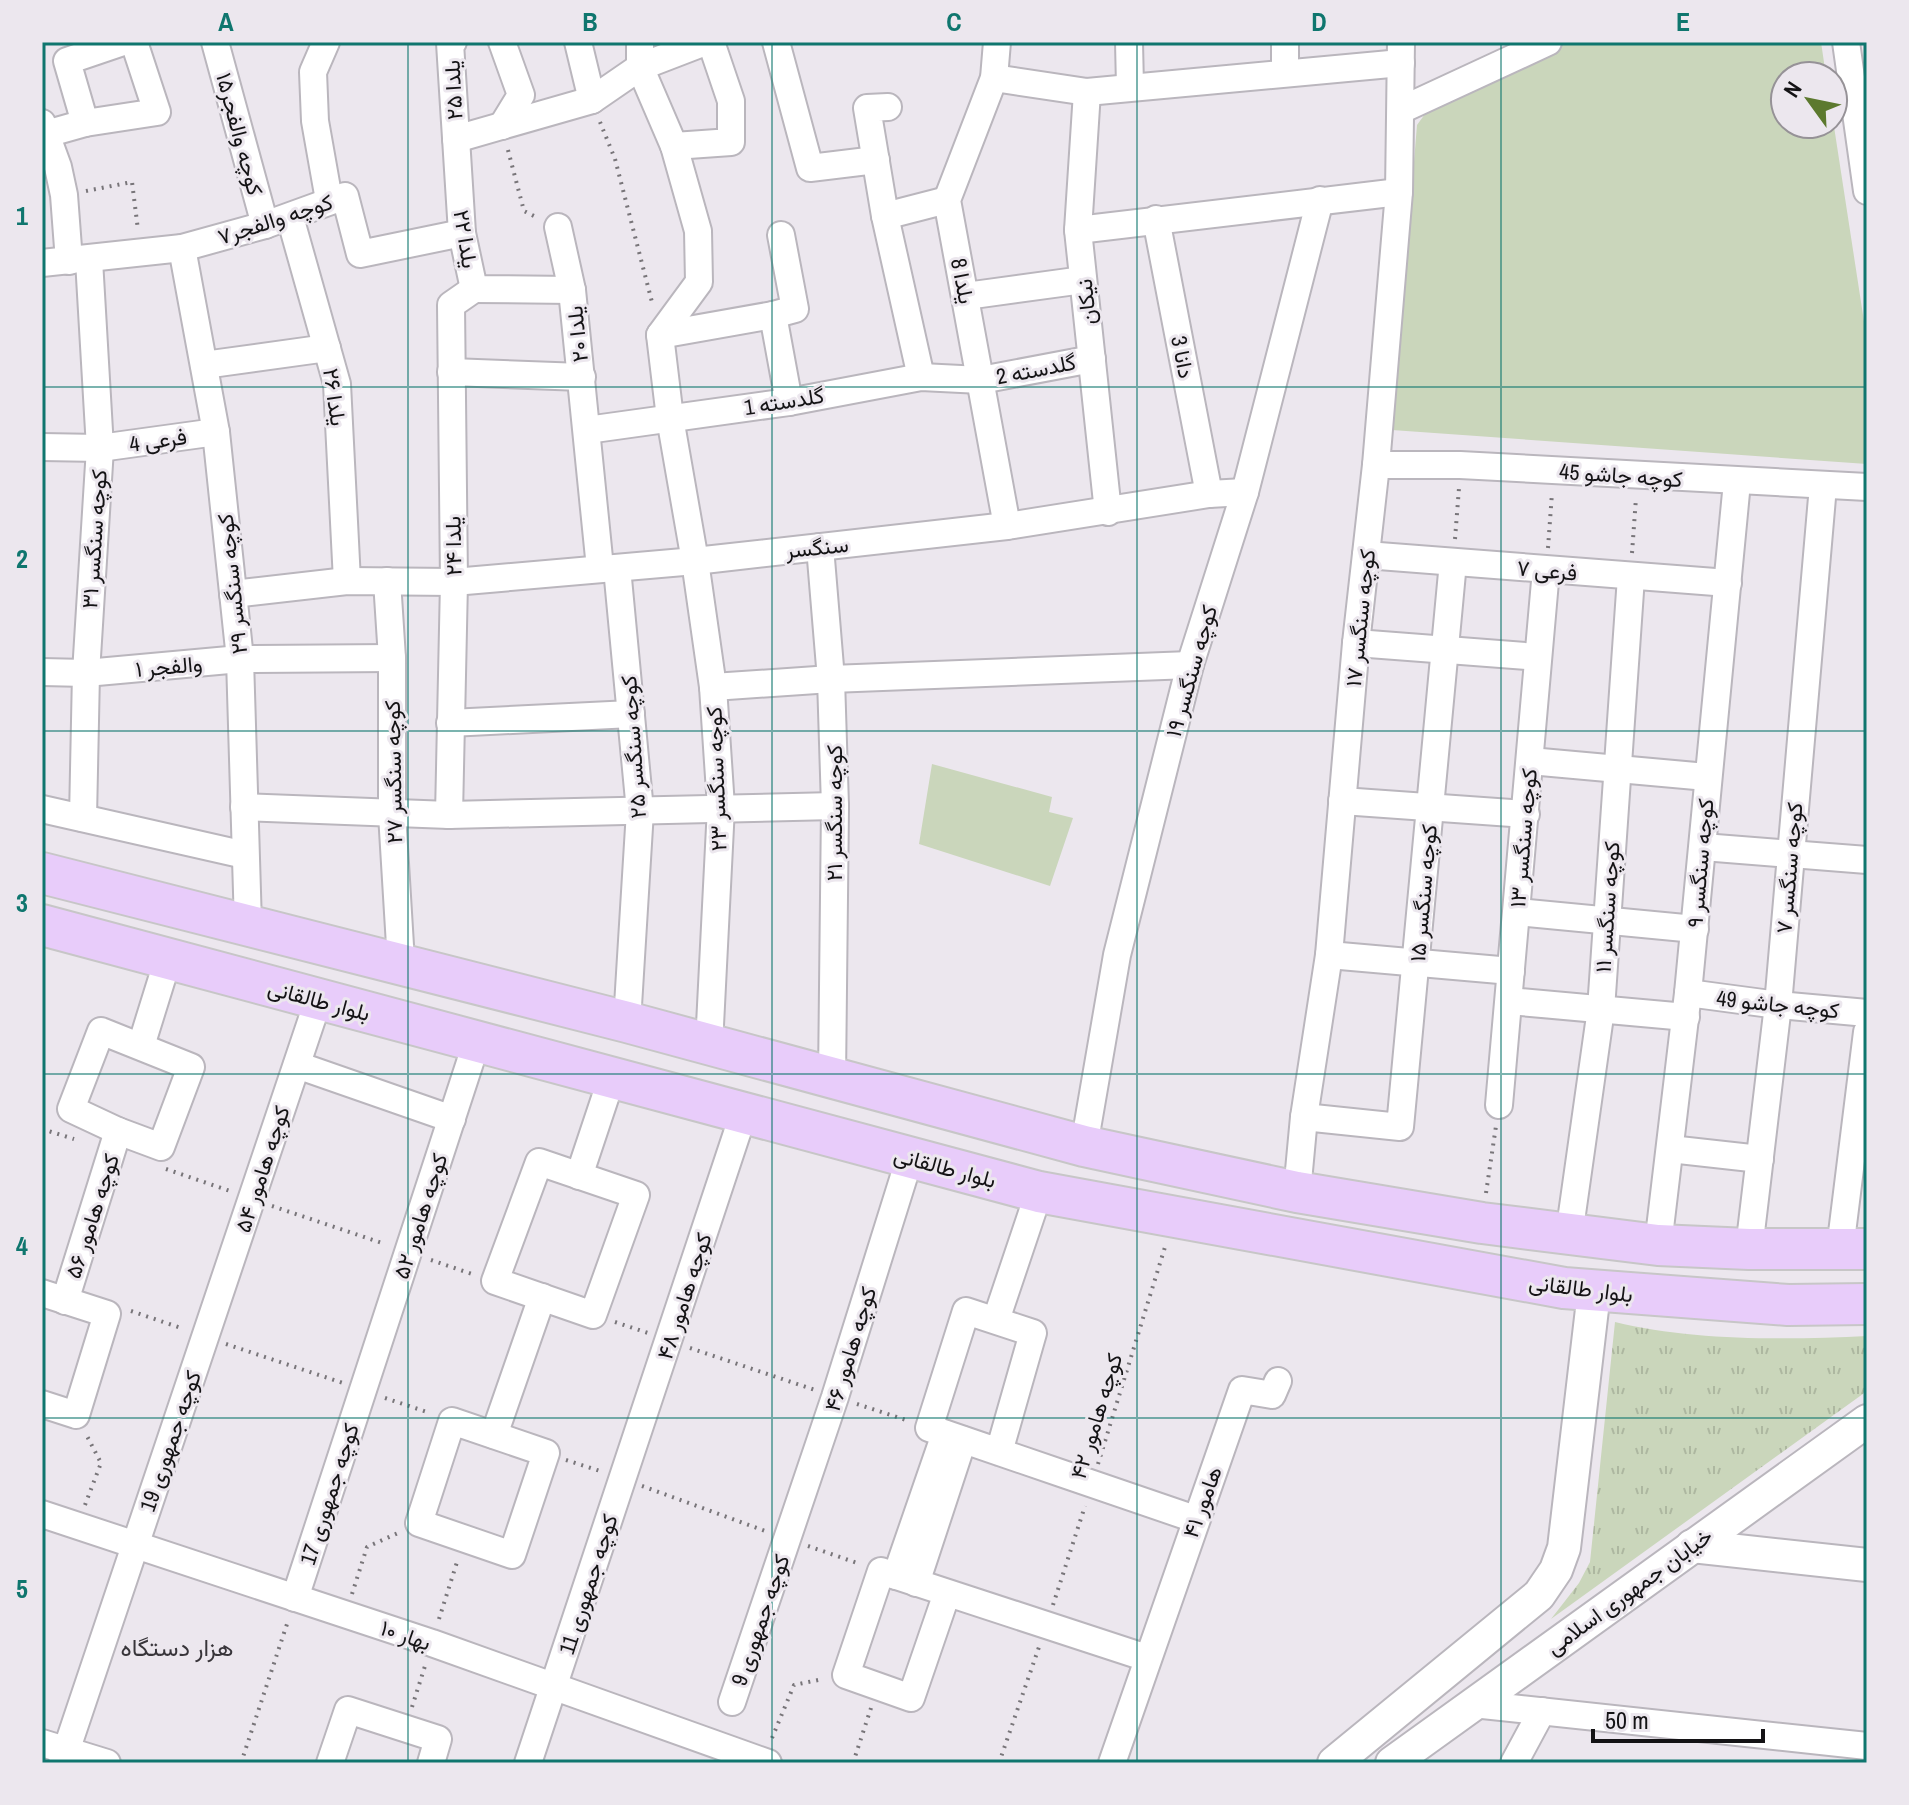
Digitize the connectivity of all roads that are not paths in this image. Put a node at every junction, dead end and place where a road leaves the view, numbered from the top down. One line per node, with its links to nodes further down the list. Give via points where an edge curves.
1 (123, 42): 25 (street, via 67,61)
2 (134, 42): 25 (street, via 157,112)
3 (215, 42): 38 (street, کوچه والفجر۱۵)
4 (326, 42): 33 (street, via 313,72 315,121)
5 (453, 42): 28 (street, یلدا ۲۵)
6 (502, 42): 26 (street, via 521,95)
7 (578, 42): 22 (street)
8 (705, 42): 17 (street)
9 (711, 42): 29 (street, via 731,101 731,142)
10 (776, 42): 30 (street, via 810,168)
11 (997, 42): 19 (street)
12 (1129, 42): 20 (street)
13 (1285, 42): 18 (street)
14 (1548, 42): 24 (street)
15 (1846, 42): 31 (street)
16 (1401, 52): 18 (street); 24 (street, کوچه سنگسر ۱۷)
17 (640, 55): 22 (street); 29 (street)
18 (1285, 73): 20 (street)
19 (994, 78): 21 (street); 34 (street)
20 (1130, 87): 21 (street)
21 (1087, 92): 40 (street, نیکان)
22 (592, 100): 26 (street)
23 (888, 107): 30 (street, via 867,108)
24 (1401, 110): 32 (street, کوچه سنگسر ۱۷)
25 (85, 123): 27 (street)
26 (502, 126): 28 (street)
27 (44, 128): 44 (street, کوچه سنگسر ۳۱)
28 (456, 139): 41 (street, یلدا ۲۲)
29 (674, 146): 51 (street, via 698,231 699,282)
30 (876, 160): 36 (street)
31 (1867, 191)
32 (1399, 192): 35 (street); 65 (street, کوچه سنگسر ۱۷)
33 (329, 200): 38 (street, کوچه والفجر۷); 41 (street, کوچه والفجر۷, via 345,196 360,254)
34 (947, 200): 36 (street); 49 (street, یلدا 8)
35 (1320, 200): 37 (street); 69 (street, کوچه سنگسر ۱۹)
36 (885, 216): 57 (street)
37 (1156, 219): 40 (street); 70 (street, دانا 3)
38 (277, 221): 43 (street, کوچه والفجر۷); 52 (street, یلدا ۲۶)
39 (558, 227): 48 (street, یلدا ۲۰)
40 (1078, 230): 46 (street, نیکان)
41 (462, 233): 47 (street, یلدا ۲۲)
42 (781, 235): 50 (street, via 795,309)
43 (182, 248): 44 (street, کوچه والفجر۷); 54 (street, کوچه سنگسر ۲۹)
44 (79, 260): 45 (street, کوچه والفجر۷); 64 (street, کوچه سنگسر ۳۱)
45 (42, 263)
46 (1083, 280): 49 (street); 53 (street, نیکان)
47 (474, 289): 48 (street, یلدا ۲۲); 55 (street, یلدا ۲۴, via 451,305)
48 (572, 290): 56 (street, یلدا ۲۰)
49 (966, 296): 58 (street, یلدا 8)
50 (773, 315): 51 (street); 59 (street)
51 (660, 335): 60 (street, کوچه سنگسر ۲۳)
52 (327, 348): 54 (street); 80 (street, یلدا ۲۶, via 337,384)
53 (1092, 359): 58 (street, گلدسته 2); 71 (street, نیکان)
54 (204, 365): 62 (street, کوچه سنگسر ۲۹)
55 (451, 372): 56 (street); 82 (street, یلدا ۲۴)
56 (582, 377): 61 (street, یلدا ۲۰)
57 (921, 377): 58 (street, گلدسته 1); 59 (street, گلدسته 1)
58 (981, 380): 72 (street, یلدا 8)
59 (789, 402): 60 (street, گلدسته 1)
60 (670, 418): 61 (street, گلدسته 1); 75 (street, کوچه سنگسر ۲۳)
61 (587, 430): 77 (street, یلدا ۲۰)
62 (216, 432): 64 (street, فرعی 4); 84 (street, کوچه سنگسر ۲۹)
63 (42, 447): 64 (street, فرعی 4)
64 (100, 448): 92 (street, کوچه سنگسر ۳۱)
65 (1376, 465): 66 (street, کوچه جاشو 45); 74 (street, کوچه سنگسر ۱۷)
66 (1737, 482): 67 (street, کوچه جاشو 45); 83 (street, کوچه سنگسر ۹)
67 (1823, 486): 68 (street, کوچه جاشو 45); 112 (street, کوچه سنگسر ۷)
68 (1867, 487)
69 (1245, 492): 70 (street, سنگسر); 90 (street, کوچه سنگسر ۱۹)
70 (1209, 494): 71 (street, سنگسر)
71 (1108, 512): 72 (street, سنگسر)
72 (1007, 526): 73 (street, سنگسر)
73 (820, 547): 75 (street, سنگسر); 93 (street, کوچه سنگسر ۲۱)
74 (1366, 555): 76 (street, فرعی ۷); 85 (street, کوچه سنگسر ۱۷)
75 (695, 561): 77 (street, سنگسر); 94 (street, کوچه سنگسر ۲۳)
76 (1453, 562): 78 (street, فرعی ۷); 86 (street, کوچه سنگسر ۱۵)
77 (608, 568): 82 (street, سنگسر); 95 (street, کوچه سنگسر ۲۵)
78 (1546, 570): 79 (street, فرعی ۷); 87 (street, کوچه سنگسر ۱۳)
79 (1631, 577): 83 (street, فرعی ۷); 98 (street, کوچه سنگسر ۱۱)
80 (347, 581): 81 (street, سنگسر); 84 (street, سنگسر)
81 (387, 581): 82 (street, سنگسر); 88 (street, کوچه سنگسر ۲۷)
82 (454, 582): 96 (street, یلدا ۲۴)
83 (1728, 583): 99 (street, کوچه سنگسر ۹)
84 (233, 594): 89 (street, کوچه سنگسر ۲۹)
85 (1356, 643): 86 (street); 100 (street, کوچه سنگسر ۱۷)
86 (1445, 649): 87 (street); 104 (street, کوچه سنگسر ۱۵)
87 (1538, 657): 97 (street, کوچه سنگسر ۱۳)
88 (392, 658): 89 (street, والفجر ۱); 107 (street, کوچه سنگسر ۲۷)
89 (240, 659): 92 (street, والفجر ۱); 102 (street, کوچه سنگسر ۲۹)
90 (1190, 665): 93 (street); 145 (street, کوچه سنگسر ۱۹, via 1117,955)
91 (42, 672): 92 (street, والفجر ۱)
92 (86, 673): 110 (street, کوچه سنگسر ۳۱)
93 (831, 679): 94 (street); 101 (street, کوچه سنگسر ۲۱)
94 (713, 687): 103 (street, کوچه سنگسر ۲۳)
95 (631, 714): 96 (street); 106 (street, کوچه سنگسر ۲۵)
96 (450, 723): 109 (street, یلدا ۲۴)
97 (1530, 761): 98 (street); 108 (street, کوچه سنگسر ۱۳)
98 (1616, 770): 99 (street); 117 (street, کوچه سنگسر ۱۱)
99 (1707, 777): 111 (street, کوچه سنگسر ۹)
100 (1342, 801): 104 (street); 121 (street, کوچه سنگسر ۱۷)
101 (835, 806): 103 (street); 139 (street, کوچه سنگسر ۲۱)
102 (244, 807): 107 (street); 113 (street, کوچه سنگسر ۲۹)
103 (721, 807): 106 (street); 135 (street, کوچه سنگسر ۲۳)
104 (1431, 807): 108 (street); 124 (street, کوچه سنگسر ۱۵)
105 (42, 809): 110 (street)
106 (640, 811): 109 (street); 132 (street, کوچه سنگسر ۲۵)
107 (392, 814): 109 (street); 123 (street, کوچه سنگسر ۲۷)
108 (1526, 814): 116 (street, کوچه سنگسر ۱۳)
109 (449, 815)
110 (83, 818): 113 (street)
111 (1703, 847): 112 (street); 120 (street, کوچه سنگسر ۹)
112 (1790, 852): 114 (street); 129 (street, کوچه سنگسر ۷)
113 (245, 855): 119 (street, کوچه سنگسر ۲۹)
114 (1867, 860)
115 (42, 873): 119 (main road)
116 (1517, 912): 117 (street); 125 (street, کوچه سنگسر ۱۳)
117 (1606, 921): 120 (street); 130 (street, کوچه سنگسر ۱۱)
118 (42, 925): 122 (main road, بلوار طالقانی)
119 (248, 925): 123 (main road)
120 (1695, 929): 128 (street, کوچه سنگسر ۹)
121 (1329, 955): 124 (street); 142 (street, کوچه سنگسر ۱۷)
122 (168, 959): 126 (main road, بلوار طالقانی); 136 (street)
123 (401, 962): 132 (main road)
124 (1417, 963): 125 (street); 142 (street, کوچه سنگسر ۱۵, via 1400,1127)
125 (1511, 971): 127 (street, کوچه سنگسر ۱۳)
126 (318, 1001): 134 (main road, بلوار طالقانی); 137 (street, کوچه هامور ۵۴)
127 (1509, 1001): 130 (street, کوچه جاشو 49); 140 (street, کوچه سنگسر ۱۳)
128 (1687, 1005): 129 (street, کوچه جاشو 49); 130 (street, کوچه جاشو 49); 146 (street, کوچه سنگسر ۹)
129 (1778, 1005): 131 (street, کوچه جاشو 49); 148 (street, کوچه سنگسر ۷)
130 (1601, 1009): 152 (street, کوچه سنگسر ۱۱)
131 (1867, 1013)
132 (627, 1022): 135 (main road)
133 (1867, 1032): 155 (street)
134 (477, 1041): 138 (main road, بلوار طالقانی); 143 (street, کوچه هامور ۵۲)
135 (709, 1045): 139 (main road)
136 (141, 1046): 144 (street, کوچه هامور ۵۶, via 101,1031 71,1109); 144 (street, کوچه هامور ۵۶, via 191,1067 161,1147)
137 (297, 1065): 143 (street); 161 (street, کوچه هامور ۵۴)
138 (612, 1077): 141 (main road, بلوار طالقانی); 149 (street)
139 (832, 1079): 145 (main road)
140 (1499, 1105)
141 (744, 1112): 147 (main road, بلوار طالقانی); 169 (street, کوچه هامور ۴۸)
142 (1304, 1117): 151 (street, کوچه سنگسر ۱۷)
143 (452, 1119): 163 (street, کوچه هامور ۵۲)
144 (118, 1131): 157 (street, کوچه هامور ۵۶)
145 (1084, 1146): 151 (main road)
146 (1670, 1149): 148 (street); 153 (street, کوچه سنگسر ۹)
147 (910, 1157): 150 (main road, بلوار طالقانی); 172 (street, کوچه هامور ۴۶)
148 (1760, 1159): 154 (street, کوچه سنگسر ۷)
149 (579, 1176): 158 (street, via 539,1162 495,1281); 158 (street, via 636,1195 593,1315)
150 (1039, 1192): 156 (main road, بلوار طالقانی); 160 (street)
151 (1297, 1192): 152 (main road)
152 (1569, 1235): 153 (main road); 156 (main road)
153 (1658, 1245): 154 (main road)
154 (1749, 1249): 155 (main road)
155 (1853, 1249)
156 (1579, 1290): 159 (main road, بلوار طالقانی, via 1788,1305); 179 (street, via 1564,1548 1550,1581)
157 (53, 1297): 164 (street, via 107,1314 76,1415)
158 (542, 1297): 167 (street)
159 (1867, 1304)
160 (996, 1320): 166 (street, via 966,1311); 168 (street, via 1033,1333)
161 (206, 1337): 173 (street, کوچه جمهوری 19)
162 (1278, 1381): 171 (street, هامور ۴۱, via 1272,1395 1242,1390)
163 (363, 1390): 178 (street, کوچه جمهوری 17)
164 (42, 1404)
165 (1867, 1421): 174 (street, خیابان جمهوری اسلامی)
166 (946, 1434): 168 (street); 176 (street, via 928,1514)
167 (494, 1435): 167 (street, via 546,1453 512,1555 419,1523 452,1421)
168 (999, 1452): 171 (street)
169 (623, 1479): 182 (street, کوچه جمهوری 11)
170 (42, 1514): 173 (street, بهار ۱۰)
171 (1195, 1519): 180 (street, هامور ۴۱)
172 (788, 1539): 183 (street, کوچه جمهوری 9)
173 (135, 1545): 178 (street, بهار ۱۰); 187 (street, کوچه جمهوری 19)
174 (1692, 1546): 175 (street); 181 (street, خیابان جمهوری اسلامی)
175 (1867, 1565)
176 (898, 1577): 177 (street); 177 (street, via 846,1675 911,1698)
177 (947, 1593): 180 (street)
178 (295, 1598): 182 (street, بهار ۱۰)
179 (1506, 1623): 181 (street); 195 (street)
180 (1147, 1658): 194 (street, هامور ۴۱)
181 (1532, 1661): 184 (street, خیابان جمهوری اسلامی)
182 (553, 1688): 188 (street, بهار ۱۰); 193 (street, کوچه جمهوری 11)
183 (732, 1702)
184 (1473, 1704): 185 (street); 196 (street, خیابان جمهوری اسلامی)
185 (1542, 1711): 186 (street); 197 (street)
186 (1867, 1746)
187 (57, 1752): 190 (street)
188 (717, 1755): 189 (street, بهار ۱۰)
189 (766, 1762)
190 (107, 1763)
191 (330, 1763): 192 (street, via 348,1710 438,1739)
192 (431, 1763)
193 (528, 1763)
194 (1112, 1763)
195 (1334, 1763)
196 (1392, 1763)
197 (1514, 1763)

